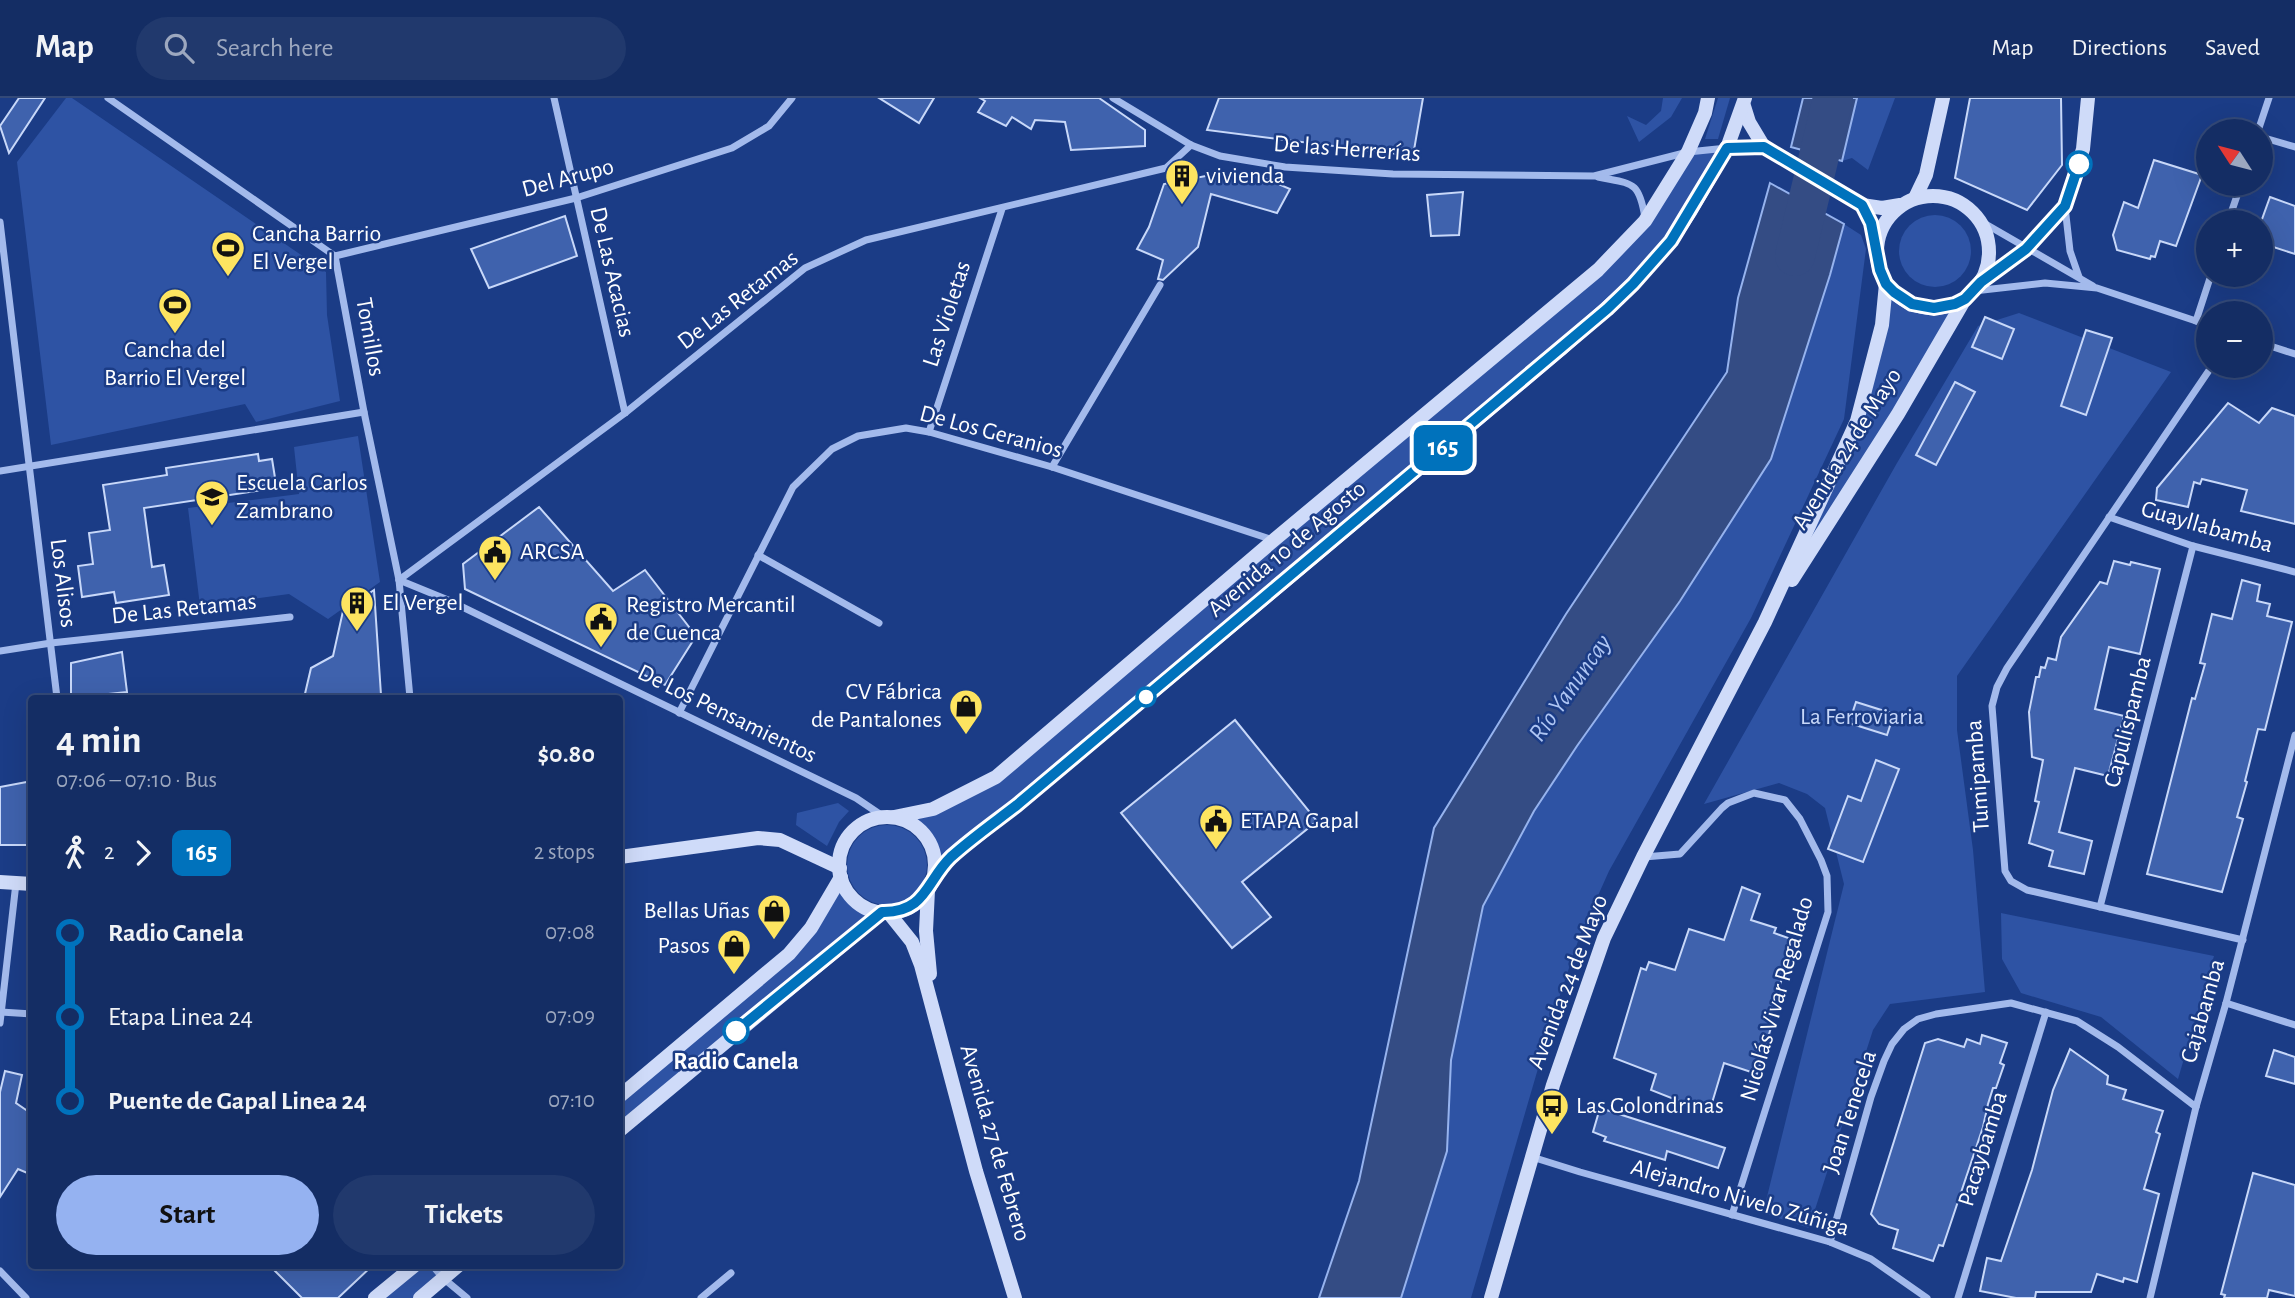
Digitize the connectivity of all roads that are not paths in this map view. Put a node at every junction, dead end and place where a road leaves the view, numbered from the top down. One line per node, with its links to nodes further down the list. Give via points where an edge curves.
1 (108, 98): 28 (street)
2 (554, 98): 18 (street, De Las Acacias)
3 (792, 98): 18 (street, Del Arupo, via 769,125 732,148)
4 (1113, 98): 12 (street, De las Herrerías)
5 (1708, 98): 16 (main road, Avenida 10 de Agosto)
6 (1943, 98): 19 (main road, via 1926,175)
7 (2088, 98): 21 (main road, Avenida 24 de Mayo, via 2083,149)
8 (2269, 98): 10 (street)
9 (1744, 102): 13 (main road, via 1749,122); 15 (main road, Avenida 10 de Agosto)
10 (2262, 119)
11 (2273, 140): 14 (street)
12 (1191, 145): 17 (street, De las Herrerías, via 1220,156 1284,167 1393,174); 22 (street, De Las Retamas, via 1166,168)
13 (1764, 147): 15 (main road); 20 (main road)
14 (2295, 147)
15 (1727, 148): 16 (street, De las Herrerías); 67 (main road, Avenida 10 de Agosto, via 1671,241 1607,309 949,858)
16 (1688, 152): 17 (street, De las Herrerías); 24 (main road, Avenida 10 de Agosto)
17 (1594, 176): 24 (street, De las Herrerías, via 1636,188 1642,196)
18 (576, 198): 28 (street, Del Arupo); 39 (street, De Las Acacias)
19 (1908, 201): 20 (main road, via 1882,208); 25 (main road, via 1930,195 1953,199); 27 (main road, via 1883,226)
20 (1862, 205): 27 (main road)
21 (2065, 206): 26 (main road, Avenida 24 de Mayo); 29 (street, via 2070,251)
22 (1002, 209): 39 (street, De Las Retamas, via 866,240 805,268); 40 (street, Las Violetas)
23 (1, 221): 41 (street, Los Alisos)
24 (1645, 221): 45 (main road, Avenida 10 de Agosto, via 1598,270)
25 (1982, 222): 26 (street); 33 (main road, via 1990,258)
26 (2026, 249): 29 (street); 33 (main road, Avenida 24 de Mayo)
27 (1877, 254): 30 (main road)
28 (335, 256): 38 (street, Tomillos)
29 (2079, 277): 32 (street)
30 (1886, 284): 33 (main road, via 1902,299 1923,307 1945,307); 51 (main road, Avenida 24 de Mayo, via 1882,325 1857,421)
31 (1160, 285): 42 (street)
32 (2097, 288): 33 (street, via 2045,283); 34 (street)
33 (1973, 291): 51 (main road, Avenida 24 de Mayo)
34 (2196, 321)
35 (2273, 347): 36 (street)
36 (2295, 354)
37 (2204, 378): 44 (street, Tumipamba)
38 (363, 412): 41 (street); 49 (street, Tomillos)
39 (625, 413): 49 (street, De Las Retamas)
40 (929, 432): 42 (street, De Los Geranios); 47 (street, De Los Geranios, via 906,428 878,431 832,449 793,487)
41 (29, 467): 43 (street); 53 (street, Los Alisos)
42 (1052, 467): 45 (street, De Los Geranios)
43 (0, 471)
44 (2109, 517): 46 (street, Guayllabamba); 68 (street, Tumipamba, via 2007,668 1992,706 2004,871 2027,890)
45 (1274, 540): 60 (main road, Avenida 10 de Agosto, via 996,777 933,808)
46 (2193, 546): 48 (street, Guayllabamba); 68 (street, Capulispamba)
47 (758, 555): 52 (street); 57 (street, De Los Geranios)
48 (2295, 572)
49 (399, 580): 56 (street, Tomillos); 57 (street, De Los Pensamientos)
50 (290, 617): 53 (street, De Las Retamas)
51 (1765, 622): 62 (main road, Avenida 24 de Mayo)
52 (879, 623)
53 (51, 643): 54 (street, De Las Retamas); 55 (street, Los Alisos)
54 (0, 651)
55 (57, 695)
56 (410, 695)
57 (678, 713): 60 (street, De Los Pensamientos)
58 (2295, 735): 59 (street, Cajabamba)
59 (2292, 766): 70 (street, Cajabamba)
60 (889, 817): 63 (main road, via 863,823 848,838); 67 (main road, via 908,822 929,841 935,868)
61 (623, 857): 63 (main road, via 758,838 780,840)
62 (1643, 857): 81 (main road, Avenida 24 de Mayo, via 1604,938); 82 (street, Nicolás Vivar Regalado, via 1680,854 1722,807 1754,793 1785,800 1800,819 1827,876 1828,912)
63 (840, 872): 69 (main road, via 856,901); 78 (main road, via 811,928 789,954)
64 (0, 882): 65 (main road)
65 (16, 883): 66 (main road); 73 (street)
66 (28, 884)
67 (930, 885): 69 (main road, via 912,905); 71 (main road, Avenida 27 de Febrero, via 926,930)
68 (2100, 907): 70 (street, Tumipamba)
69 (885, 912): 71 (main road, Avenida 27 de Febrero, via 912,942); 80 (main road)
70 (2243, 940): 72 (street, Cajabamba)
71 (932, 1000): 95 (main road, Avenida 27 de Febrero)
72 (2226, 1003): 77 (street); 79 (street, Cajabamba)
73 (1, 1012): 75 (street); 76 (street)
74 (2046, 1012): 79 (street, Joan Tenecela, via 2077,1021); 83 (street, Joan Tenecela, via 2011,1003 1936,1014 1903,1029 1892,1044 1871,1097); 98 (street, Pacaybamba)
75 (28, 1013)
76 (0, 1023)
77 (2295, 1025)
78 (623, 1093)
79 (2196, 1107): 99 (street, Cajabamba)
80 (623, 1128)
81 (1532, 1157): 82 (street, Alejandro Nivelo Zúñiga); 96 (main road, Avenida 24 de Mayo)
82 (1732, 1215): 83 (street, Alejandro Nivelo Zúñiga)
83 (1830, 1242): 97 (street, Alejandro Nivelo Zúñiga, via 1871,1259)
84 (410, 1269): 91 (main road)
85 (435, 1269): 89 (street)
86 (454, 1269): 89 (main road)
87 (0, 1271): 90 (street)
88 (730, 1273): 94 (street)
89 (443, 1279): 92 (main road); 93 (street)
90 (26, 1298)
91 (375, 1298)
92 (420, 1298)
93 (467, 1298)
94 (701, 1298)
95 (1015, 1298)
96 (1491, 1298)
97 (1927, 1298)
98 (1958, 1298)
99 (2150, 1298)

